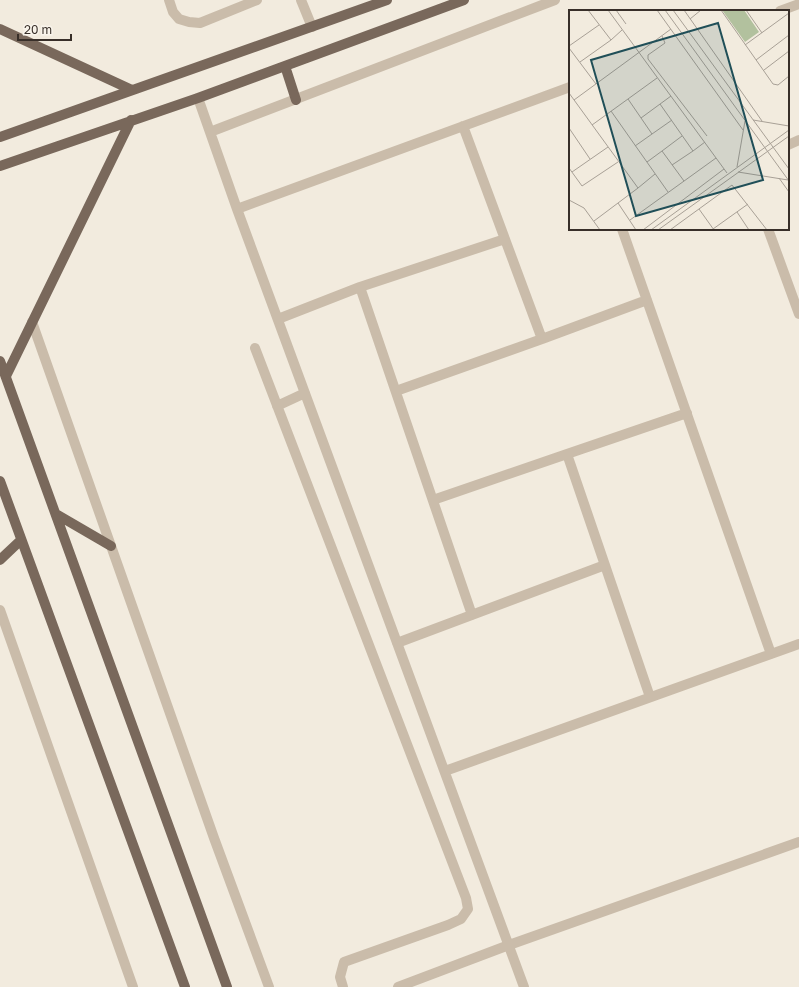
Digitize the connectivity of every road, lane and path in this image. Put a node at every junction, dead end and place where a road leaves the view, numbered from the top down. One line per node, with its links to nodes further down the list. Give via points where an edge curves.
1 (169, 0): 2 (street, via 173,12 179,19 200,23)
2 (257, 0)
3 (300, 0): 9 (street)
4 (387, 0): 9 (main road)
5 (464, 0): 11 (main road)
6 (556, 0): 15 (street)
7 (799, 4): 8 (street)
8 (783, 10)
9 (312, 27): 13 (main road)
10 (0, 29): 13 (main road)
11 (285, 66): 14 (main road); 15 (main road)
12 (569, 87): 17 (street)
13 (132, 90): 19 (main road)
14 (198, 98): 16 (main road); 18 (street)
15 (296, 100): 18 (street)
16 (131, 120): 22 (main road); 31 (main road)
17 (463, 126): 23 (street); 26 (street)
18 (210, 132): 23 (street)
19 (0, 137)
20 (799, 140): 21 (street)
21 (789, 145)
22 (0, 166)
23 (237, 209): 30 (street)
24 (622, 230): 28 (street)
25 (768, 230): 29 (street)
26 (505, 239): 27 (street); 32 (street)
27 (360, 287): 30 (street); 36 (street)
28 (647, 300): 32 (street); 39 (street)
29 (799, 314)
30 (278, 318): 37 (street)
31 (32, 322): 35 (main road); 45 (street)
32 (542, 339): 36 (street)
33 (255, 348): 38 (street)
34 (0, 360): 35 (main road)
35 (6, 376): 43 (main road)
36 (396, 391): 42 (street)
37 (305, 393): 38 (street); 50 (street)
38 (277, 406): 61 (street, via 466,898 468,909 461,919 448,925 344,962 340,977)
39 (687, 413): 40 (street); 52 (street)
40 (567, 454): 42 (street); 47 (street)
41 (0, 481): 44 (main road)
42 (433, 500): 49 (street)
43 (56, 514): 45 (main road); 59 (main road)
44 (22, 540): 46 (main road); 58 (main road)
45 (111, 546): 60 (street)
46 (0, 560)
47 (605, 565): 49 (street); 53 (street)
48 (0, 610): 57 (street)
49 (472, 614): 50 (street)
50 (397, 643): 54 (street)
51 (799, 644): 52 (street)
52 (771, 654): 53 (street)
53 (650, 697): 54 (street)
54 (445, 771): 56 (street)
55 (799, 842): 56 (street)
56 (509, 945): 62 (street); 63 (street)
57 (132, 987)
58 (185, 987)
59 (227, 987)
60 (269, 987)
61 (343, 987)
62 (398, 987)
63 (524, 987)

